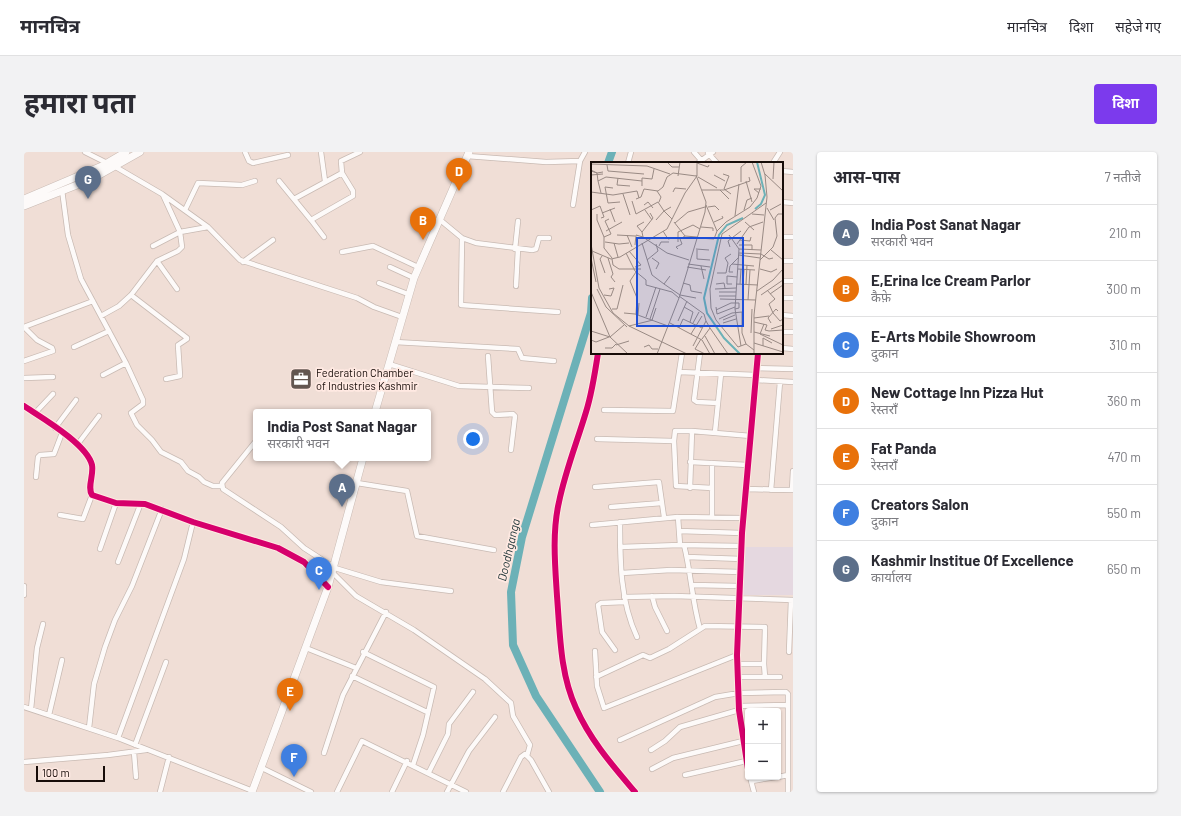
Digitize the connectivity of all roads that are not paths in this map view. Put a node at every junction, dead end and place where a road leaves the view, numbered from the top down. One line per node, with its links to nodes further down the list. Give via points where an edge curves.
1 (85, 152): 19 (street)
2 (126, 152): 19 (main road)
3 (140, 152): 20 (main road)
4 (246, 152): 13 (street, via 252,163)
5 (321, 152): 26 (street)
6 (360, 152): 23 (street, via 341,161)
7 (585, 152): 14 (street)
8 (631, 152): 15 (street)
9 (694, 152): 16 (street)
10 (780, 152): 18 (street)
11 (710, 153): 16 (street); 17 (street)
12 (468, 154): 14 (street, via 546,162); 34 (main road)
13 (288, 155)
14 (580, 161): 31 (street)
15 (628, 162)
16 (699, 162)
17 (716, 162)
18 (774, 162)
19 (107, 163): 20 (street); 29 (main road)
20 (115, 167): 27 (main road); 28 (street)
21 (783, 171): 22 (street)
22 (793, 172)
23 (342, 173): 26 (street); 35 (street, via 353,190 353,196)
24 (255, 181): 33 (street, via 242,184 198,182)
25 (279, 181): 30 (street)
26 (325, 181): 30 (street)
27 (62, 190): 32 (main road); 56 (street, via 72,250 81,279)
28 (162, 194): 33 (street); 38 (street)
29 (24, 199)
30 (294, 199): 35 (street)
31 (573, 205)
32 (24, 206)
33 (185, 210): 37 (street)
34 (439, 219): 40 (street); 49 (main road)
35 (311, 220): 39 (street)
36 (518, 221): 44 (street)
37 (208, 227): 38 (street); 47 (street)
38 (180, 232): 43 (street); 46 (street, via 181,249)
39 (324, 237)
40 (462, 238): 44 (street); 57 (street, via 461,305)
41 (549, 238): 44 (street, via 539,238 534,250)
42 (273, 240): 47 (street)
43 (153, 246)
44 (517, 249): 52 (street)
45 (342, 252): 49 (street, via 373,246)
46 (157, 261): 53 (street); 55 (street)
47 (243, 262): 61 (street, via 352,296)
48 (390, 267): 50 (street)
49 (418, 267): 50 (main road)
50 (414, 278): 54 (main road)
51 (380, 283): 54 (street)
52 (516, 286)
53 (177, 290)
54 (408, 294): 61 (main road)
55 (131, 295): 59 (street, via 120,306); 86 (street, via 187,338 178,345 180,376)
56 (93, 302): 59 (street); 62 (street)
57 (558, 312)
58 (783, 315): 60 (street)
59 (101, 316): 63 (street)
60 (793, 316)
61 (402, 317): 64 (main road)
62 (24, 327): 73 (street, via 53,351)
63 (109, 331): 65 (street); 75 (street)
64 (395, 342): 74 (street, via 518,349 522,358); 76 (main road)
65 (74, 347)
66 (783, 348): 67 (street)
67 (793, 349)
68 (598, 354): 231 (street, via 586,412 559,502 555,560 558,612 563,664 576,709 600,749)
69 (682, 354): 79 (street)
70 (700, 354): 80 (street)
71 (758, 354): 77 (street)
72 (488, 356): 89 (street)
73 (24, 361)
74 (554, 361)
75 (126, 363): 82 (street); 116 (street, via 143,402 131,413 137,425 161,452 181,462 188,471 206,483)
76 (389, 364): 89 (street, via 454,385); 95 (main road)
77 (756, 368): 78 (street); 85 (street)
78 (793, 369)
79 (679, 372): 80 (street); 96 (street, via 673,411)
80 (697, 372): 81 (street); 93 (street, via 695,402)
81 (721, 374): 85 (street); 93 (street)
82 (103, 375)
83 (53, 377): 84 (street)
84 (24, 378)
85 (755, 378): 87 (street); 103 (street)
86 (166, 379)
87 (780, 382): 88 (street); 121 (street)
88 (793, 382)
89 (491, 387): 90 (street); 108 (street, via 493,414 515,416)
90 (529, 388)
91 (53, 394): 97 (street)
92 (76, 400): 99 (street)
93 (718, 403): 101 (street)
94 (24, 406): 97 (street)
95 (377, 409)
96 (604, 410)
97 (35, 414): 99 (street)
98 (99, 416): 106 (street)
99 (55, 428): 102 (street)
100 (692, 431): 101 (street); 105 (street, via 677,430 674,433); 110 (street)
101 (715, 432): 103 (street)
102 (62, 433): 106 (street); 114 (street, via 54,454 38,457)
103 (751, 436): 112 (street)
104 (597, 439): 105 (street)
105 (674, 441): 118 (street, via 674,484)
106 (78, 445): 123 (street, via 92,464)
107 (253, 445): 116 (street)
108 (511, 450)
109 (362, 461): 115 (main road)
110 (690, 462): 111 (street); 118 (street)
111 (712, 463): 112 (street); 119 (street)
112 (748, 465): 120 (street)
113 (793, 471): 122 (street)
114 (36, 477)
115 (357, 483): 143 (street, via 407,491 417,536); 148 (main road)
116 (221, 486): 148 (street, via 281,528)
117 (595, 487): 124 (street, via 656,482 660,484)
118 (690, 488): 119 (street)
119 (712, 488): 132 (street)
120 (746, 489): 121 (street); 133 (street)
121 (771, 490): 122 (street)
122 (792, 490)
123 (92, 495): 125 (street); 129 (street, via 83,519)
124 (662, 502): 127 (street); 130 (street)
125 (116, 503): 126 (street); 142 (street)
126 (141, 503): 128 (street); 146 (street)
127 (611, 507)
128 (162, 509): 134 (street); 196 (street, via 103,654 94,684)
129 (60, 515)
130 (664, 517): 131 (street); 135 (street)
131 (678, 517): 132 (street); 137 (street)
132 (712, 517): 133 (street)
133 (743, 518): 138 (street)
134 (194, 522): 154 (street, via 287,552 312,568); 197 (street, via 184,559)
135 (620, 522): 136 (street); 141 (street)
136 (592, 525)
137 (679, 531): 138 (street); 139 (street)
138 (742, 533): 140 (street)
139 (682, 545): 140 (street); 141 (street); 144 (street)
140 (742, 546): 145 (street)
141 (620, 547): 150 (street)
142 (100, 549)
143 (494, 550)
144 (687, 557): 145 (street); 147 (street)
145 (742, 559): 149 (street)
146 (118, 562)
147 (690, 570): 149 (street); 150 (street); 151 (street)
148 (334, 571): 154 (main road); 155 (street, via 381,582); 162 (street, via 356,596)
149 (741, 572): 153 (street)
150 (622, 573): 160 (street)
151 (692, 585): 153 (street); 158 (street)
152 (24, 586): 156 (street)
153 (740, 586): 159 (street)
154 (328, 587): 168 (main road)
155 (451, 591)
156 (24, 595)
157 (652, 596): 158 (street); 160 (street); 166 (street)
158 (693, 597): 159 (street); 165 (street)
159 (739, 599): 161 (street); 164 (street)
160 (625, 600): 167 (street); 169 (street, via 598,605 602,632)
161 (792, 600): 172 (street)
162 (386, 612): 171 (street); 207 (street, via 475,670 509,701 513,716 530,745)
163 (43, 624): 191 (street, via 37,648)
164 (738, 626): 165 (street, via 712,625); 173 (street); 177 (street, via 765,627)
165 (700, 629): 180 (street, via 650,658 643,655)
166 (667, 631)
167 (637, 637)
168 (306, 648): 178 (street); 213 (main road)
169 (615, 650)
170 (595, 651): 180 (street)
171 (364, 652): 178 (street); 192 (street, via 433,686)
172 (789, 652)
173 (737, 655): 176 (street); 180 (street, via 606,708 600,700)
174 (62, 660): 194 (street)
175 (166, 662): 201 (street)
176 (737, 664): 177 (street); 181 (street)
177 (764, 664): 182 (street)
178 (356, 668): 179 (street)
179 (352, 676): 192 (street); 205 (street, via 337,709)
180 (596, 677)
181 (738, 677): 182 (street); 185 (street)
182 (765, 677): 183 (street)
183 (780, 677)
184 (473, 692): 215 (street, via 449,724 448,734)
185 (739, 693): 186 (street, via 786,692); 188 (street); 198 (street, via 709,699)
186 (788, 705): 190 (street); 193 (street)
187 (24, 707): 191 (street)
188 (739, 708): 189 (street); 200 (street); 203 (street, via 680,728)
189 (745, 708)
190 (772, 708)
191 (31, 709): 194 (street)
192 (427, 712): 212 (street, via 423,735)
193 (790, 712): 199 (street)
194 (49, 715): 196 (street)
195 (495, 717): 221 (street, via 469,751)
196 (89, 728): 197 (street)
197 (118, 738): 201 (street)
198 (620, 740)
199 (791, 740): 217 (street)
200 (743, 741): 206 (street); 214 (street, via 673,758)
201 (135, 745): 202 (street)
202 (146, 749): 204 (street); 208 (street)
203 (651, 750)
204 (134, 752): 211 (street); 219 (street)
205 (324, 753)
206 (745, 754)
207 (527, 756): 229 (street, via 525,754 521,757); 230 (street)
208 (169, 757): 222 (street); 223 (street)
209 (407, 761): 212 (street); 225 (street, via 362,741); 226 (street)
210 (745, 761): 216 (street)
211 (24, 762)
212 (413, 764): 215 (street)
213 (262, 768): 222 (main road); 224 (street)
214 (652, 769)
215 (428, 772): 221 (street)
216 (685, 775)
217 (788, 775): 218 (street); 233 (street)
218 (781, 776)
219 (136, 777)
220 (751, 780): 232 (street)
221 (451, 784): 227 (street); 228 (street)
222 (253, 791)
223 (160, 792)
224 (311, 792)
225 (337, 792)
226 (392, 792)
227 (447, 792)
228 (466, 792)
229 (503, 792)
230 (549, 792)
231 (635, 792)
232 (754, 792)
233 (788, 792)

